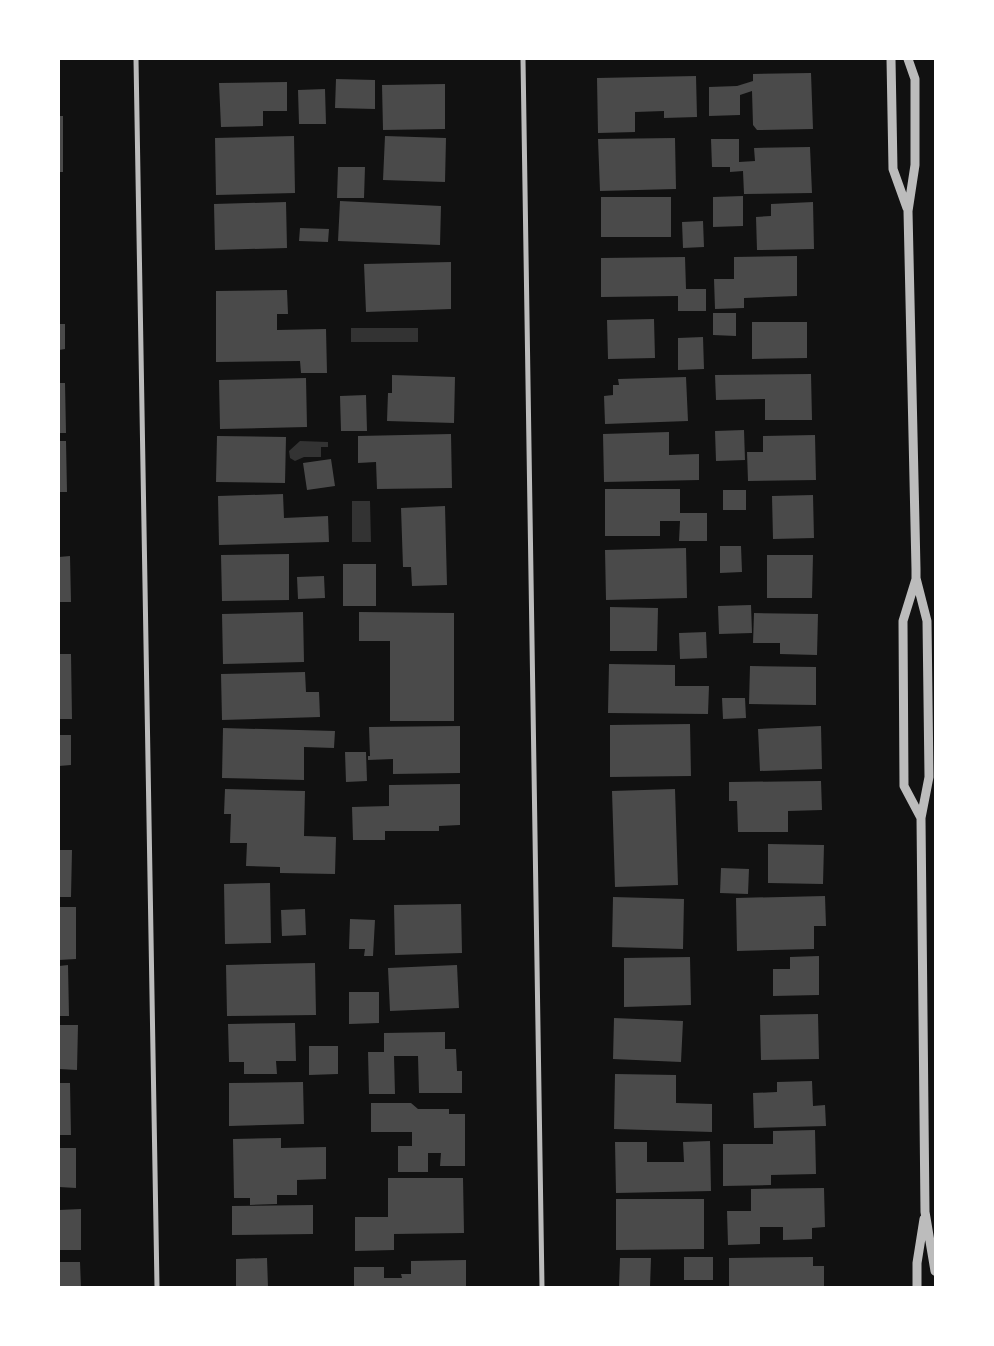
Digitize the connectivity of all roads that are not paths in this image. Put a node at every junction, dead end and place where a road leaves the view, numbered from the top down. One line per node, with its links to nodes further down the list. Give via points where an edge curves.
1 (136, 59): 10 (street)
2 (523, 59): 11 (street)
3 (891, 59): 5 (street, via 893,169)
4 (908, 59): 5 (street, via 915,79 915,165)
5 (908, 211): 6 (street)
6 (916, 578): 7 (street, via 927,621 929,777); 7 (street, via 903,621 904,786)
7 (921, 818): 8 (street)
8 (925, 1212): 9 (street); 12 (street, via 917,1263)
9 (935, 1271)
10 (157, 1287)
11 (542, 1287)
12 (917, 1287)

